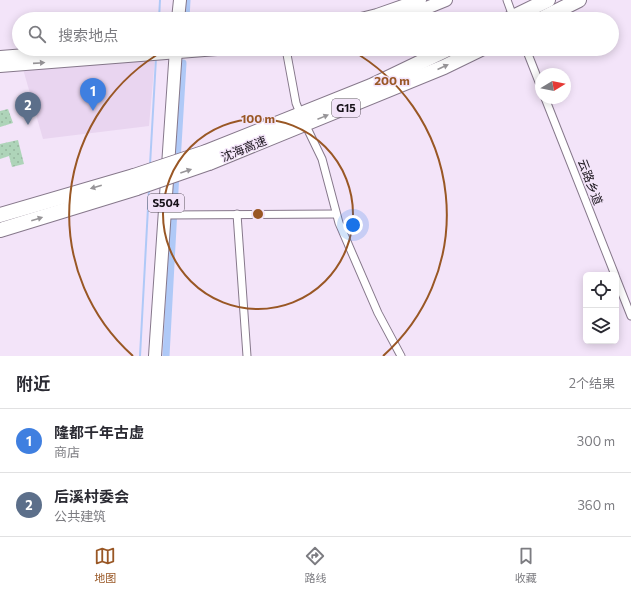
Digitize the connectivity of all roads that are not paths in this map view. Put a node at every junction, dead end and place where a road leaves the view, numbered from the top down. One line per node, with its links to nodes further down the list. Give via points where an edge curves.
1 (180, 0): 7 (main road)
2 (420, 0): 8 (main road)
3 (446, 0): 9 (main road)
4 (507, 0): 10 (street)
5 (548, 0): 11 (highway)
6 (579, 0): 12 (highway)
7 (179, 12)
8 (386, 12)
9 (416, 12)
10 (509, 12)
11 (518, 12)
12 (555, 12)
13 (13, 56): 20 (main road)
14 (131, 56): 21 (main road, one-way to 14)
15 (176, 56): 30 (main road, S504)
16 (287, 56): 24 (street)
17 (433, 56): 26 (highway, 沈海高速 / G15)
18 (467, 56): 26 (highway, 沈海高速 / G15, one-way to 18)
19 (529, 56): 22 (street)
20 (0, 57)
21 (0, 66)
22 (535, 72)
23 (547, 104): 33 (street, 云路乡道)
24 (298, 108)
25 (308, 130): 29 (street, via 322,159)
26 (208, 158): 27 (highway, 沈海高速 / G15, bridge)
27 (135, 182): 31 (highway, 沈海高速 / G15, one-way to 31); 32 (highway, 沈海高速 / G15, one-way to 27)
28 (237, 214): 29 (street); 30 (street); 37 (street)
29 (336, 214): 38 (street, via 378,313)
30 (165, 215): 36 (main road, S504)
31 (0, 216)
32 (0, 230)
33 (614, 272)
34 (619, 286): 35 (street)
35 (631, 316)
36 (155, 356)
37 (247, 356)
38 (401, 356)

